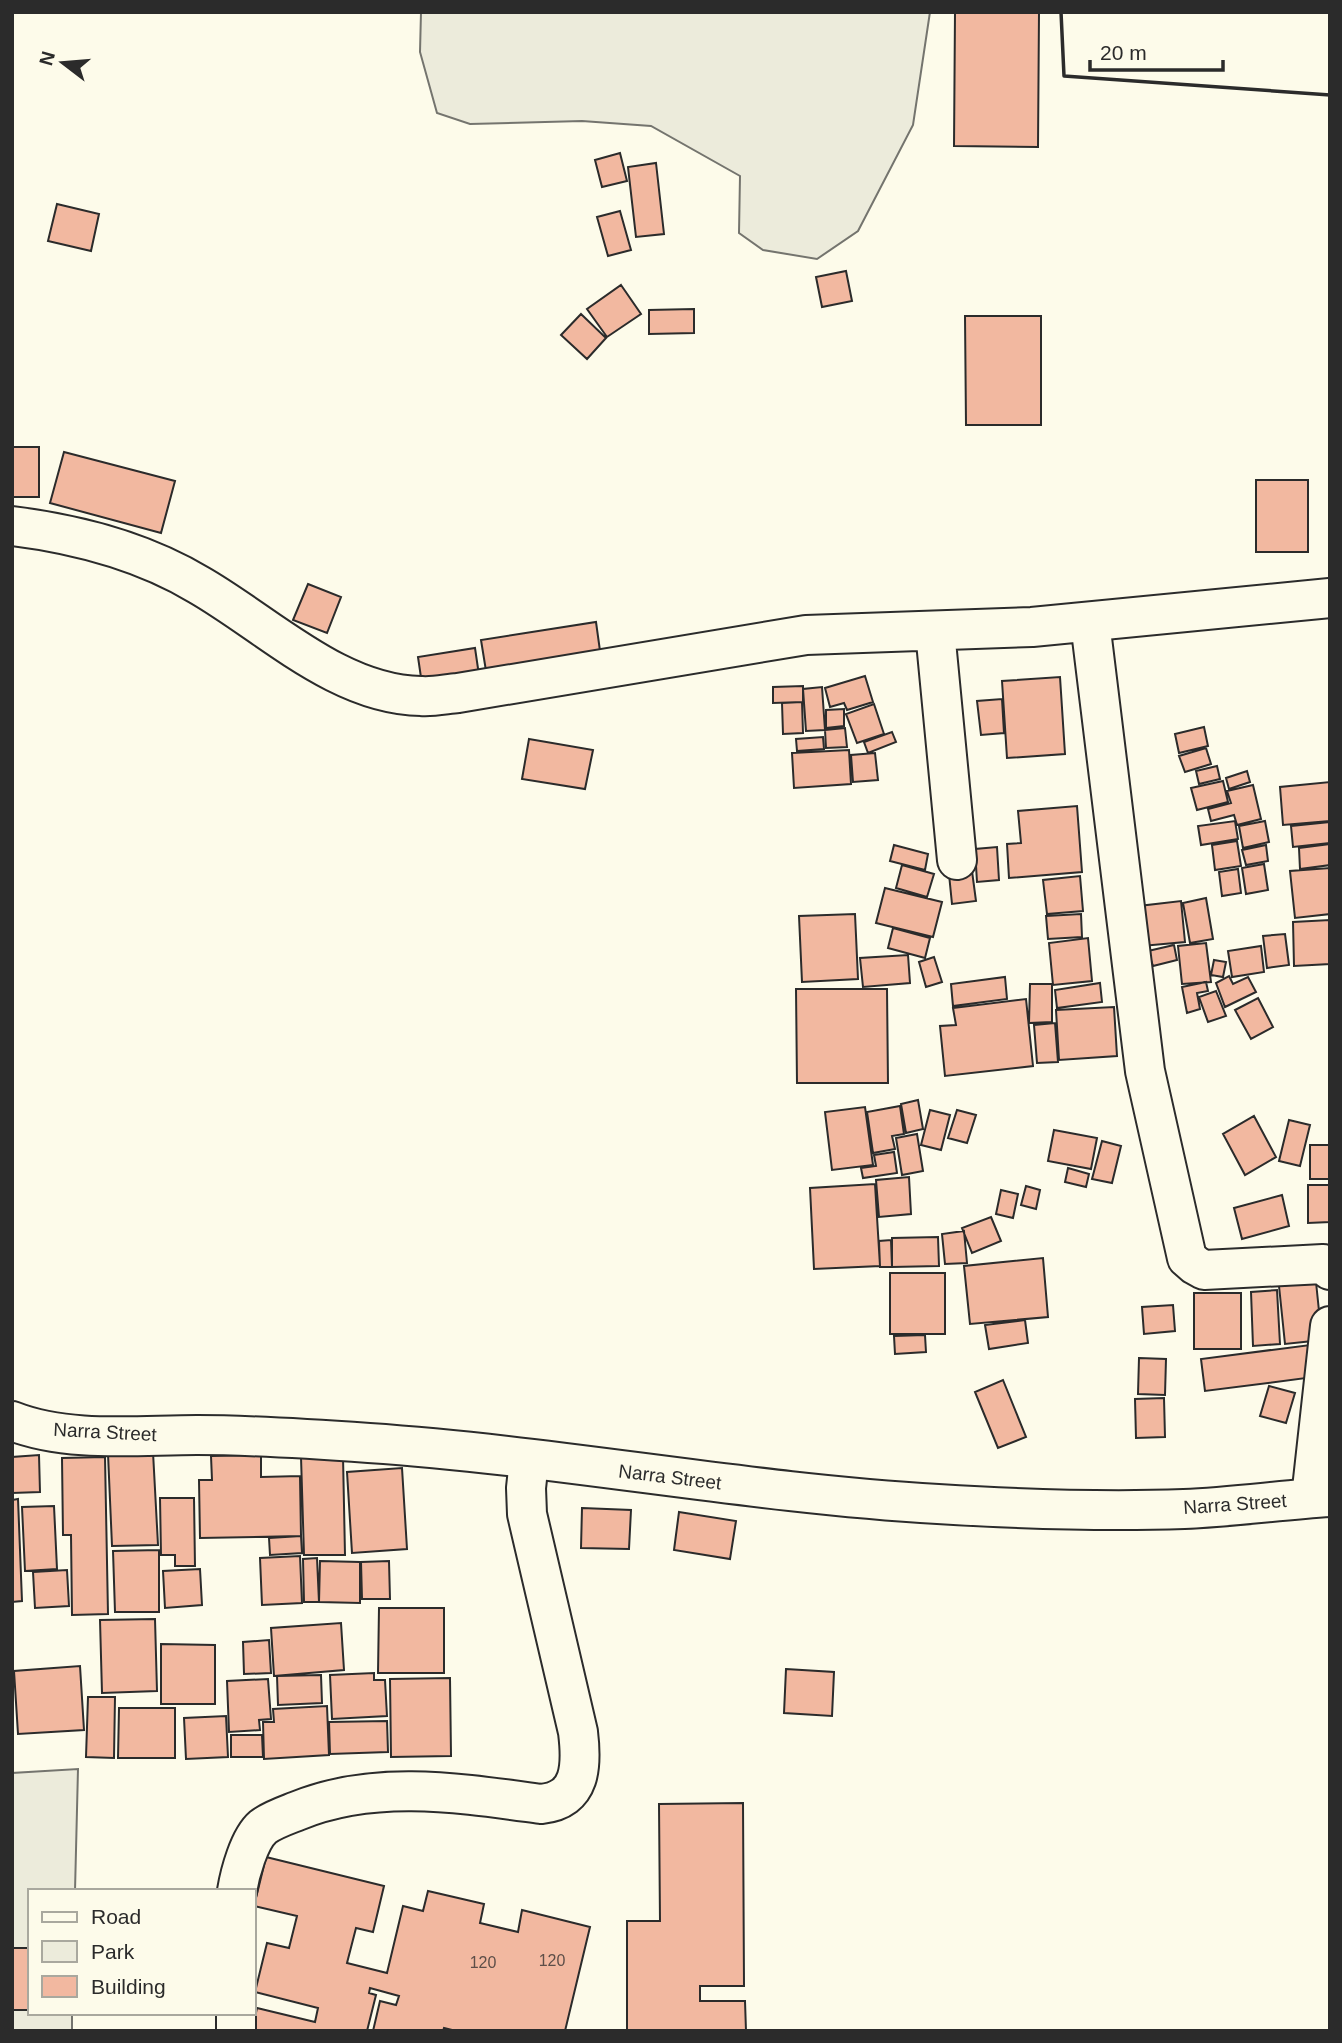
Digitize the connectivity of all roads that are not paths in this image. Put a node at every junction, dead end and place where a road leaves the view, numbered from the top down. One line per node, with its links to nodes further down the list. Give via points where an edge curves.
1 (12, 526): 4 (street, via 44,530 156,563 200,585 328,669 367,685 419,696 806,635)
2 (1330, 598): 3 (street)
3 (1090, 622): 4 (street); 6 (street, via 1145,1071 1187,1258 1204,1270 1323,1264)
4 (935, 631): 5 (street)
5 (957, 860)
6 (1330, 1270)
7 (1330, 1326): 10 (street)
8 (12, 1421): 9 (street, Narra Street, via 66,1433 371,1443)
9 (529, 1460): 10 (street, Narra Street, via 939,1504 1081,1510); 11 (street, via 527,1514 578,1732 580,1769 574,1784 565,1796 541,1804 403,1789 320,1801 262,1828 242,1865)
10 (1320, 1498)
11 (237, 1889)

